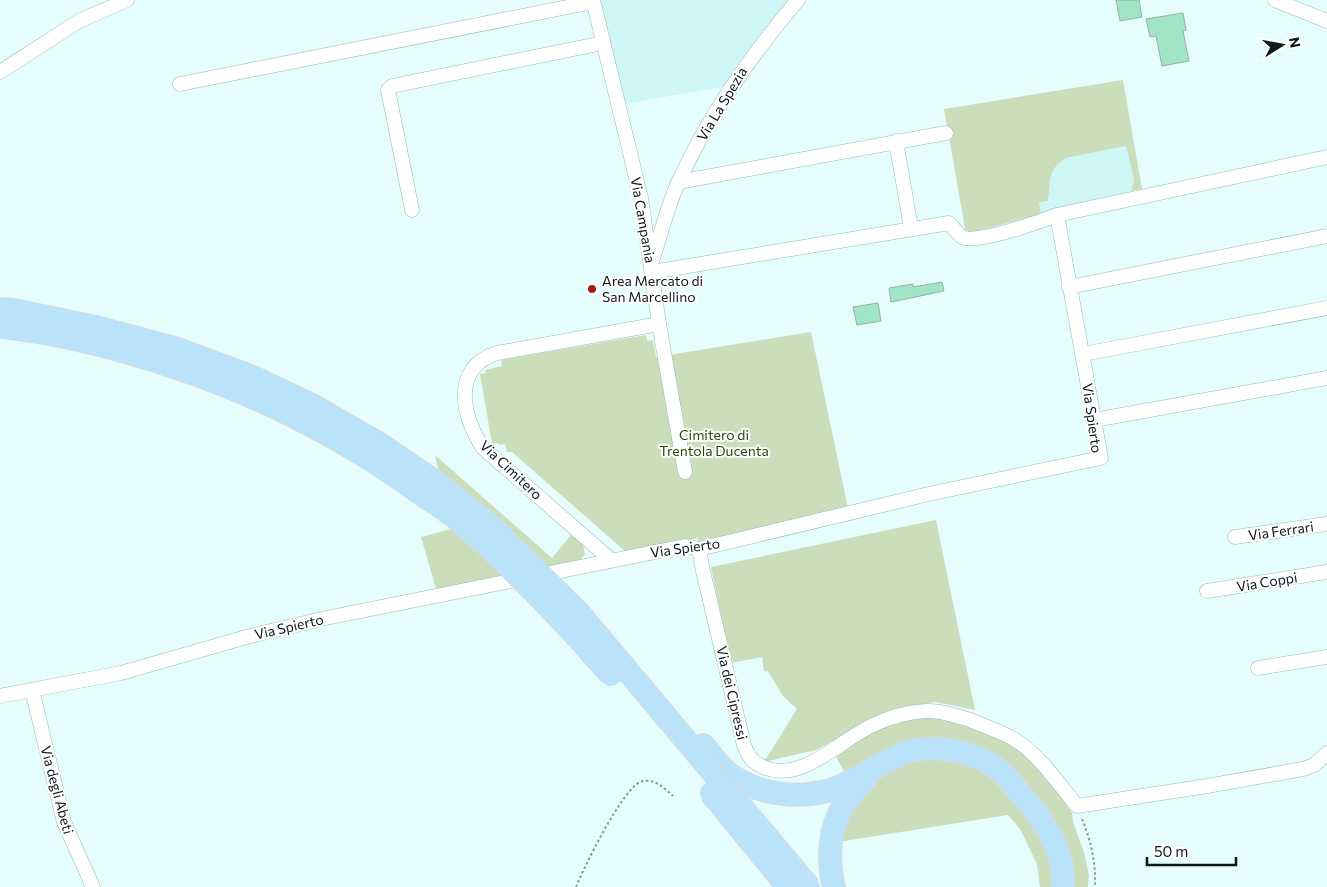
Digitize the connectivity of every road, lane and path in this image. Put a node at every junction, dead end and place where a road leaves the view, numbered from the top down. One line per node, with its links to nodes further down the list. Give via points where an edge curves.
1 (127, 0): 7 (street, via 80,22)
2 (798, 0): 12 (street, Via La Spezia, via 748,62 716,110)
3 (1275, 0): 5 (street)
4 (593, 1): 6 (street, Via Campania); 8 (street)
5 (1327, 21)
6 (603, 43): 13 (street, via 392,86 388,90); 16 (street, Via Campania)
7 (0, 72)
8 (180, 84)
9 (946, 133): 10 (street)
10 (896, 141): 12 (street); 17 (street)
11 (1327, 157): 14 (street)
12 (678, 182): 15 (street, Via La Spezia)
13 (412, 210)
14 (1057, 215): 17 (street, via 970,239 949,223); 20 (street, Via Spierto)
15 (666, 220): 16 (street); 19 (street, Via La Spezia)
16 (645, 228): 19 (street, Via Campania)
17 (910, 228): 19 (street)
18 (1327, 236): 20 (street)
19 (652, 268): 23 (street, Via Campania)
20 (1069, 287): 25 (street, Via Spierto)
21 (1327, 308): 25 (street)
22 (0, 309): 35 (highway, bridge, via 96,327 175,348 253,377 312,405 378,443 440,485 492,527)
23 (659, 324): 28 (street, Via Campania); 32 (street, Via Cimitero, via 497,353 478,362 466,380 468,412 474,434 483,448)
24 (0, 327): 44 (highway, bridge, via 80,340 228,385 347,444 398,477 458,520 516,572 659,729)
25 (1083, 354): 27 (street, Via Spierto)
26 (1327, 378): 27 (street)
27 (1094, 420): 31 (street, Via Spierto, via 1101,458 933,493)
28 (685, 472)
29 (1327, 524): 30 (street, Via Ferrari)
30 (1235, 537)
31 (700, 549): 32 (street, Via Spierto, via 685,546); 43 (street, Via dei Cipressi, via 744,745 754,763 774,771 803,767 871,726 897,716 928,710 959,716 1013,738 1037,758)
32 (611, 560): 38 (street, Via Spierto, via 326,618 121,673)
33 (1327, 572): 34 (street, Via Coppi)
34 (1206, 591)
35 (579, 613): 41 (highway, bridge, via 609,640 729,774 745,784 780,794 812,794 833,789); 49 (highway, bridge)
36 (1327, 657): 37 (street)
37 (1258, 668)
38 (32, 690): 39 (street, Via Spierto); 45 (street, Via degli Abeti, via 64,822)
39 (0, 696)
40 (1327, 753): 43 (street, via 1314,765 1303,769)
41 (843, 794): 50 (highway, via 830,849 830,873); 51 (highway, via 876,766 902,754 932,748 958,751 980,759 999,770 1049,830 1058,850)
42 (673, 796): 46 (path, via 659,784 649,781 630,790 604,831)
43 (1077, 806): 52 (path, via 1089,835 1096,873)
44 (746, 838): 47 (highway, bridge); 48 (highway, bridge)
45 (93, 887)
46 (576, 887)
47 (775, 887)
48 (788, 887)
49 (809, 887)
50 (834, 887)
51 (1063, 887)
52 (1095, 887)

